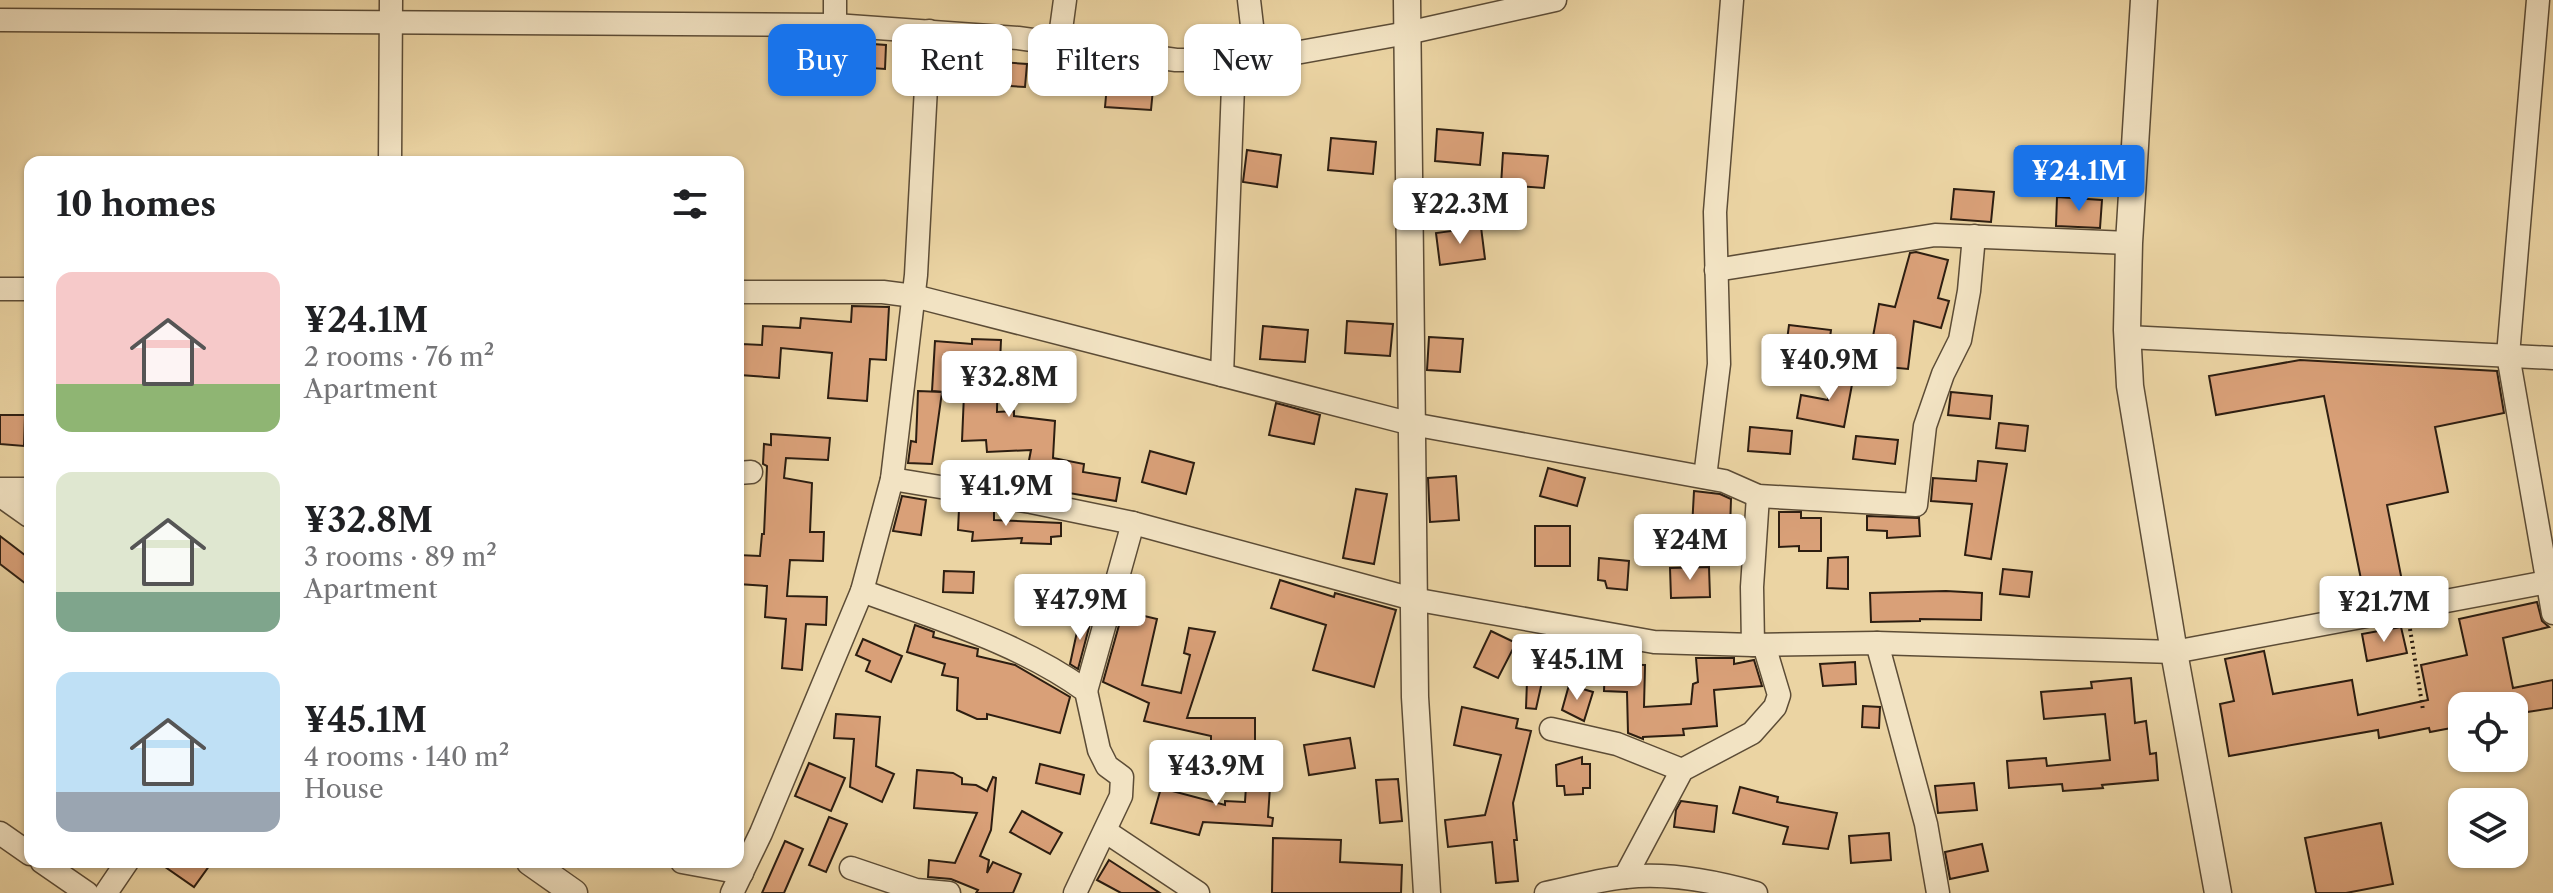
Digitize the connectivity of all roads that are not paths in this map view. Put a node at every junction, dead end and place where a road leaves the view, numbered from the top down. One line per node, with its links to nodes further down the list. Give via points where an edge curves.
1 (835, 0): 12 (street)
2 (1065, 0): 13 (street)
3 (1249, 0): 14 (street)
4 (1407, 0): 15 (street)
5 (1555, 0): 15 (street)
6 (1732, 0): 22 (street, via 1715,212)
7 (2144, 0): 21 (street)
8 (2538, 0): 28 (street)
9 (391, 11): 10 (street); 11 (street); 19 (street)
10 (0, 20)
11 (803, 24)
12 (835, 24)
13 (1062, 24)
14 (1247, 24)
15 (1407, 33): 16 (street); 31 (street)
16 (1301, 51)
17 (925, 96): 26 (street)
18 (1242, 96): 30 (street)
19 (390, 156)
20 (1974, 236): 21 (street); 22 (street, via 1935,235); 36 (street, via 1960,340 1925,426 1916,505)
21 (2129, 243): 27 (street)
22 (1716, 270): 32 (street, via 1719,364)
23 (0, 289): 24 (street)
24 (24, 289)
25 (744, 292): 26 (street)
26 (914, 296): 30 (street); 33 (street)
27 (2127, 337): 28 (street); 45 (street, via 2130,386)
28 (2508, 355): 29 (street); 39 (street)
29 (2553, 358)
30 (1222, 375): 31 (street)
31 (1412, 424): 32 (street); 41 (street)
32 (1705, 477): 36 (street)
33 (892, 479): 38 (street); 40 (street)
34 (24, 489): 35 (street)
35 (0, 491): 37 (street)
36 (1758, 496): 44 (street, via 1752,587)
37 (24, 509)
38 (1133, 523): 41 (street); 46 (street)
39 (2550, 582): 42 (street); 45 (street)
40 (862, 591): 46 (street, via 967,629 1058,671); 58 (street)
41 (1413, 599): 44 (street, via 1654,642); 65 (street)
42 (2553, 613)
43 (1877, 643): 44 (street); 45 (street); 68 (street, via 1926,824)
44 (1758, 645): 48 (street, via 1779,695 1775,707 1752,733)
45 (2174, 652): 69 (street)
46 (1086, 691): 49 (street, via 1099,750 1107,766 1122,777 1121,796)
47 (1551, 729): 48 (street, via 1617,744)
48 (1682, 770): 57 (street)
49 (1105, 831): 63 (street); 64 (street)
50 (0, 833): 51 (street)
51 (24, 850)
52 (51, 868): 59 (street)
53 (123, 868): 60 (street)
54 (539, 868): 61 (street)
55 (698, 868): 58 (street)
56 (851, 868): 62 (street, via 916,890)
57 (1625, 877): 66 (street); 67 (street, via 1718,883)
58 (737, 883)
59 (87, 893)
60 (106, 893)
61 (574, 893)
62 (949, 893)
63 (1075, 893)
64 (1198, 893)
65 (1427, 893)
66 (1546, 893)
67 (1756, 893)
68 (1938, 893)
69 (2218, 893)

